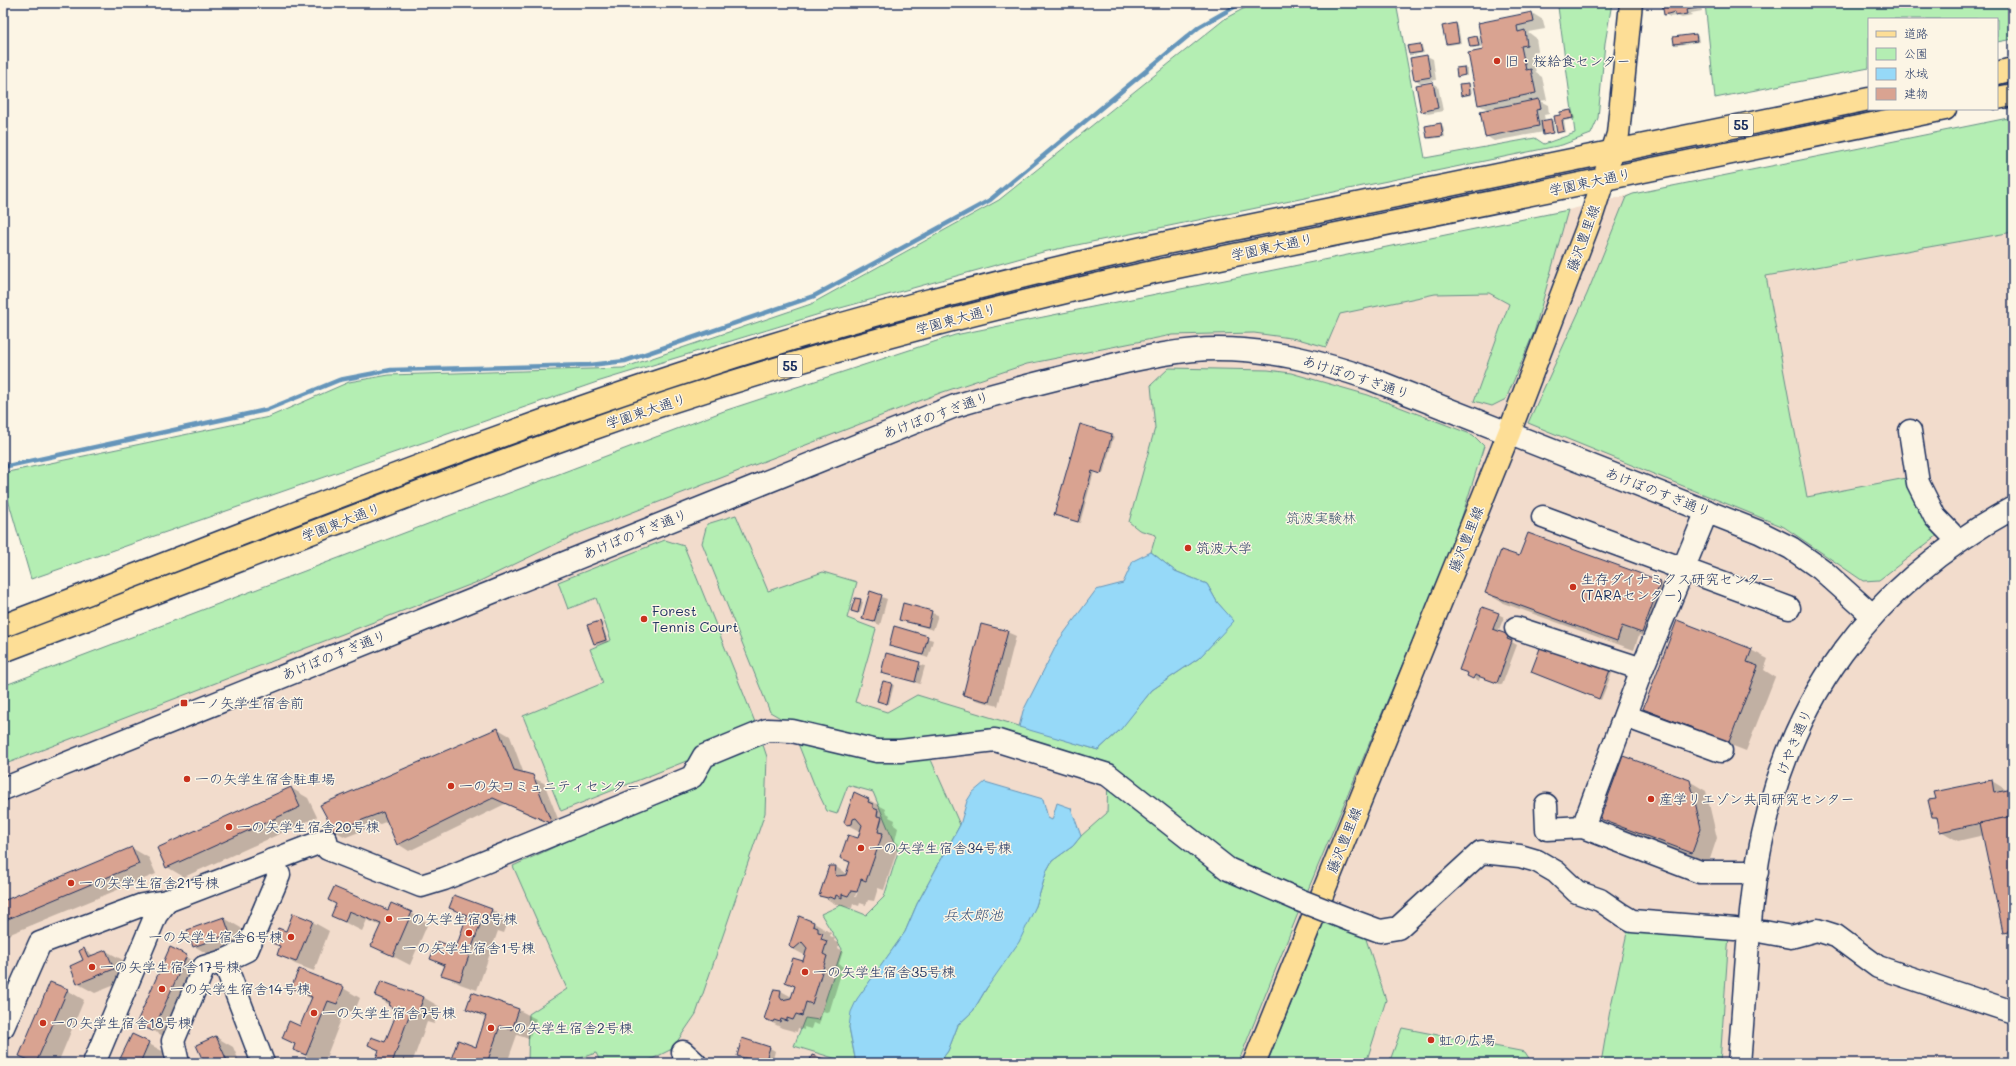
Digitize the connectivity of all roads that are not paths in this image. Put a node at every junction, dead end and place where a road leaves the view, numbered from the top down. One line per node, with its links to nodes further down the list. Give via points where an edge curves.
1 (1631, 3): 8 (main road, 藤沢豊里線, via 1620,116)
2 (2013, 70): 3 (main road)
3 (1998, 73)
4 (2013, 95): 5 (main road)
5 (1998, 98)
6 (1868, 99): 8 (main road, 学園東大通り / 55)
7 (1939, 110): 9 (main road, 学園東大通り / 55)
8 (1613, 151): 9 (main road, 藤沢豊里線); 19 (main road, 学園東大通り / 55, via 1156,246 877,313 703,366 586,406 344,495)
9 (1605, 178): 11 (main road, 藤沢豊里線); 21 (main road, 学園東大通り / 55, via 1064,292 848,348 585,431)
10 (1910, 431): 15 (street, via 1918,483 1935,517)
11 (1509, 433): 13 (street, あけぼのすぎ通り); 25 (street, あけぼのすぎ通り, via 1371,379 1324,363 1285,355 1237,350 1184,351 1065,376 955,406); 39 (main road, 藤沢豊里線)
12 (2013, 508): 15 (street, けやき通り)
13 (1707, 511): 16 (street); 18 (street, あけぼのすぎ通り, via 1791,548 1821,569)
14 (1544, 517): 16 (street)
15 (1958, 541): 18 (street, けやき通り, via 1897,589)
16 (1683, 569): 17 (street); 22 (street)
17 (1789, 608)
18 (1872, 615): 29 (street, けやき通り, via 1827,674 1793,736 1765,827)
19 (3, 626)
20 (1516, 628): 22 (street)
21 (3, 651)
22 (1642, 669): 23 (street)
23 (1625, 716): 24 (street); 27 (street)
24 (1721, 751)
25 (3, 789)
26 (1546, 805): 27 (street, via 1547,829)
27 (1583, 827): 29 (street, via 1700,872)
28 (272, 860): 30 (street); 31 (street, bridge, via 326,840 328,849 421,886 444,879 692,776 704,756 767,730 792,731 878,751 900,751 995,740 1108,775 1228,869 1380,931 1398,928 1481,852 1520,856 1537,861 1556,872 1577,892 1600,900 1632,921); 33 (street, via 279,875 246,950)
29 (1757, 872): 40 (street, けやき通り, via 1752,902)
30 (167, 901): 35 (street, via 142,905 40,943); 36 (street, via 156,915)
31 (1735, 929)
32 (1764, 932): 34 (street, via 1791,937 1817,930 1836,936 1878,967)
33 (224, 961): 37 (street, via 204,967 173,1041); 38 (street)
34 (2013, 1012)
35 (3, 1027)
36 (94, 1063)
37 (178, 1063)
38 (264, 1063)
39 (1254, 1063)
40 (1739, 1063)

